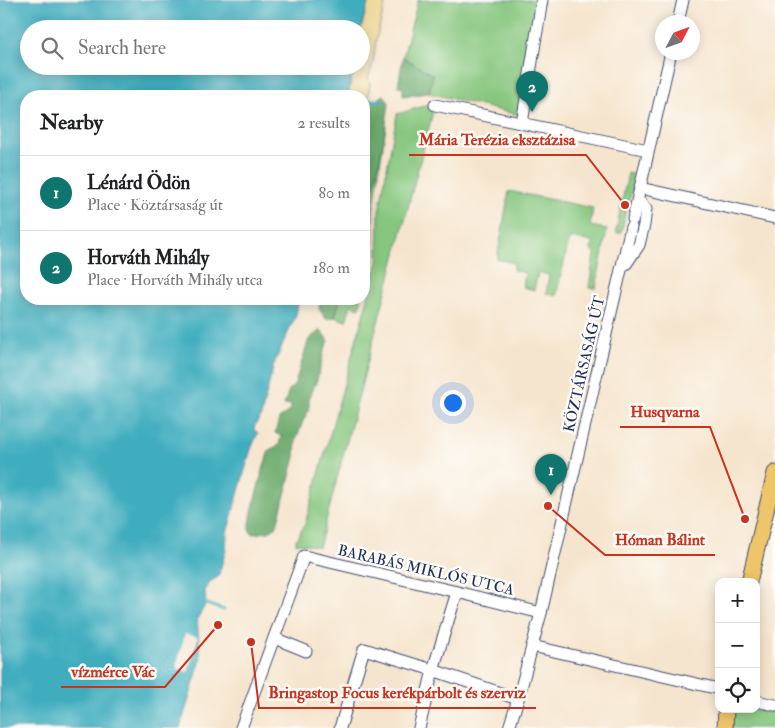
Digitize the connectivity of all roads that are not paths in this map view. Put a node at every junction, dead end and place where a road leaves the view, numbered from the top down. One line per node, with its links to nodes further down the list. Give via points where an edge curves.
1 (542, 0): 6 (street)
2 (683, 0): 3 (street)
3 (680, 15)
4 (669, 60): 7 (street, KÖZTÁRSASÁG ÚT)
5 (435, 105): 6 (street)
6 (522, 123): 7 (street)
7 (648, 150): 8 (street, KÖZTÁRSASÁG ÚT)
8 (640, 188): 9 (street, KÖZTÁRSASÁG ÚT); 10 (street)
9 (638, 200): 11 (street, KÖZTÁRSASÁG ÚT); 11 (street, KÖZTÁRSASÁG ÚT, via 646,209 644,225 639,245)
10 (775, 218)
11 (622, 269): 15 (street, KÖZTÁRSASÁG ÚT)
12 (775, 473): 13 (main road)
13 (750, 578)
14 (457, 592): 15 (street, BARABÁS MIKLÓS UTCA); 16 (street, BARABÁS MIKLÓS UTCA, via 304,556); 19 (street)
15 (541, 613): 17 (street, KÖZTÁRSASÁG ÚT)
16 (274, 638): 18 (street); 25 (street)
17 (532, 646): 20 (street); 21 (street, KÖZTÁRSASÁG ÚT)
18 (306, 651)
19 (433, 670): 21 (street); 26 (street, via 364,649); 27 (street)
20 (715, 688)
21 (518, 699): 28 (street, KÖZTÁRSASÁG ÚT)
22 (760, 702): 23 (street)
23 (775, 705)
24 (726, 713): 29 (main road)
25 (241, 728)
26 (340, 728)
27 (419, 728)
28 (509, 728)
29 (725, 728)

